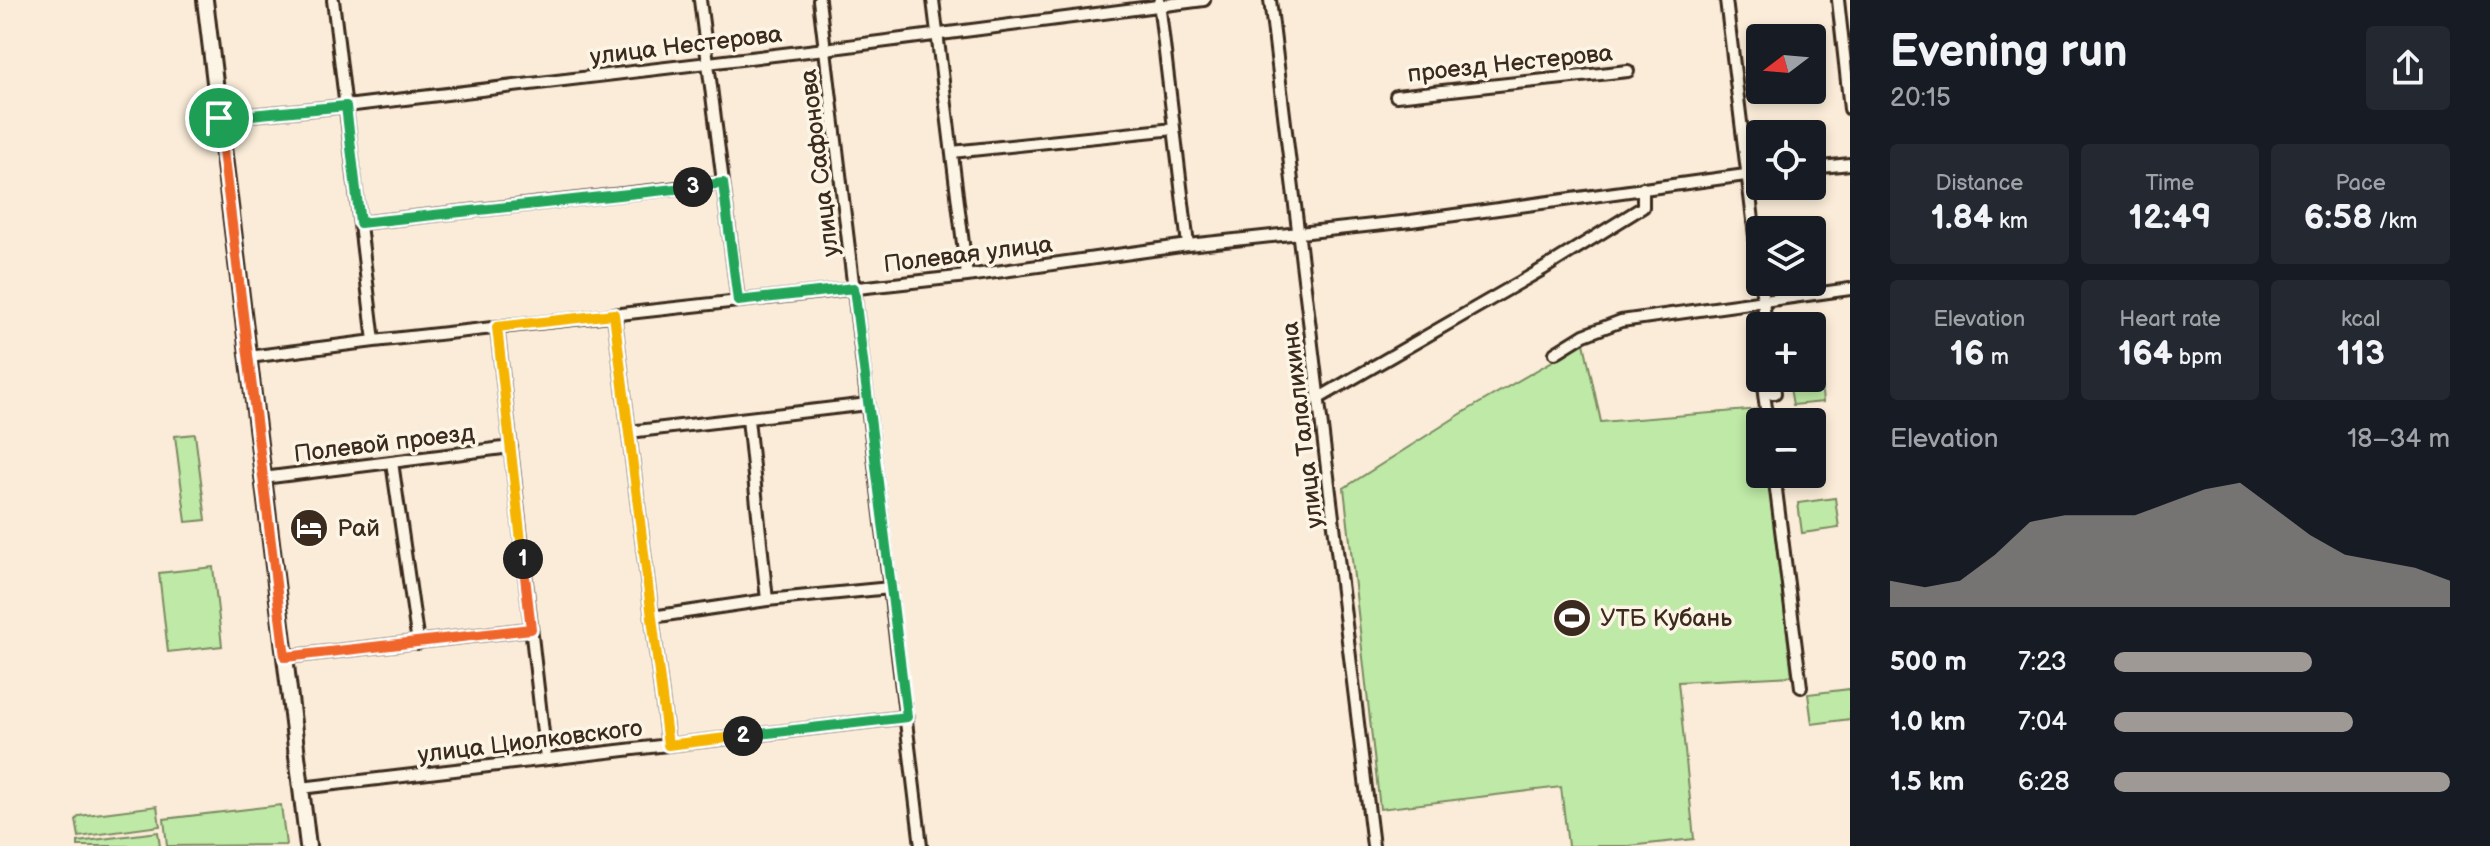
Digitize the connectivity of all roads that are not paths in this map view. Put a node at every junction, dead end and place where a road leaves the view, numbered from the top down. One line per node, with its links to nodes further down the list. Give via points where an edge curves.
1 (205, 0): 19 (street)
2 (333, 0): 17 (street)
3 (700, 0): 14 (street)
4 (819, 0): 13 (street, улица Сафонова)
5 (933, 0): 11 (street)
6 (1204, 0): 10 (street, улица Нестерова)
7 (1270, 0): 29 (street, улица Талалихина)
8 (1726, 0): 24 (street)
9 (1838, 0): 12 (street)
10 (1159, 3): 11 (street, улица Нестерова); 20 (street)
11 (937, 33): 13 (street, улица Нестерова); 21 (street)
12 (1846, 46): 18 (street)
13 (825, 49): 14 (street, улица Нестерова); 32 (street, улица Сафонова)
14 (708, 62): 17 (street, улица Нестерова); 25 (street)
15 (1628, 71): 16 (street, проезд Нестерова)
16 (1396, 96)
17 (346, 106): 19 (street, улица Нестерова); 28 (street)
18 (1850, 109)
19 (219, 118): 41 (street)
20 (1174, 129): 21 (street); 30 (street)
21 (952, 152): 31 (street)
22 (1850, 164): 23 (street)
23 (1826, 167)
24 (1746, 175): 26 (street, Полевая улица)
25 (723, 183): 28 (street); 35 (street)
26 (1643, 188): 29 (street, Полевая улица); 43 (street, via 1643,207)
27 (1749, 200): 34 (street)
28 (360, 223): 39 (street)
29 (1298, 235): 30 (street, Полевая улица); 43 (street, улица Талалихина)
30 (1188, 245): 31 (street, Полевая улица)
31 (967, 276): 32 (street, Полевая улица)
32 (854, 288): 35 (street, Полевая улица); 44 (street, улица Сафонова)
33 (1850, 289): 34 (street)
34 (1762, 300): 36 (street); 40 (street, via 1621,321)
35 (738, 301): 37 (street, Полевая улица)
36 (1764, 312)
37 (614, 314): 38 (street, Полевая улица); 47 (street)
38 (497, 327): 39 (street, Полевая улица); 48 (street)
39 (374, 341): 41 (street, Полевая улица)
40 (1555, 353)
41 (249, 357): 50 (street)
42 (1775, 392): 45 (street, via 1764,394)
43 (1319, 398): 65 (street, улица Талалихина)
44 (868, 404): 46 (street); 52 (street, улица Сафонова)
45 (1766, 408)
46 (748, 419): 47 (street); 53 (street)
47 (629, 432): 54 (street)
48 (511, 447): 49 (street, Полевой проезд); 55 (street)
49 (392, 462): 50 (street, Полевой проезд); 56 (street)
50 (263, 478): 57 (street)
51 (1776, 488): 58 (street)
52 (890, 588): 53 (street); 59 (street, улица Сафонова)
53 (767, 600): 54 (street)
54 (652, 617): 60 (street)
55 (531, 629): 56 (street); 61 (street)
56 (418, 643): 57 (street)
57 (285, 657): 62 (street)
58 (1801, 687)
59 (907, 717): 60 (street, улица Циолковского); 64 (street, улица Сафонова)
60 (668, 745): 61 (street, улица Циолковского)
61 (546, 759): 62 (street, улица Циолковского)
62 (301, 788): 63 (street)
63 (308, 846)
64 (921, 846)
65 (1373, 846)

